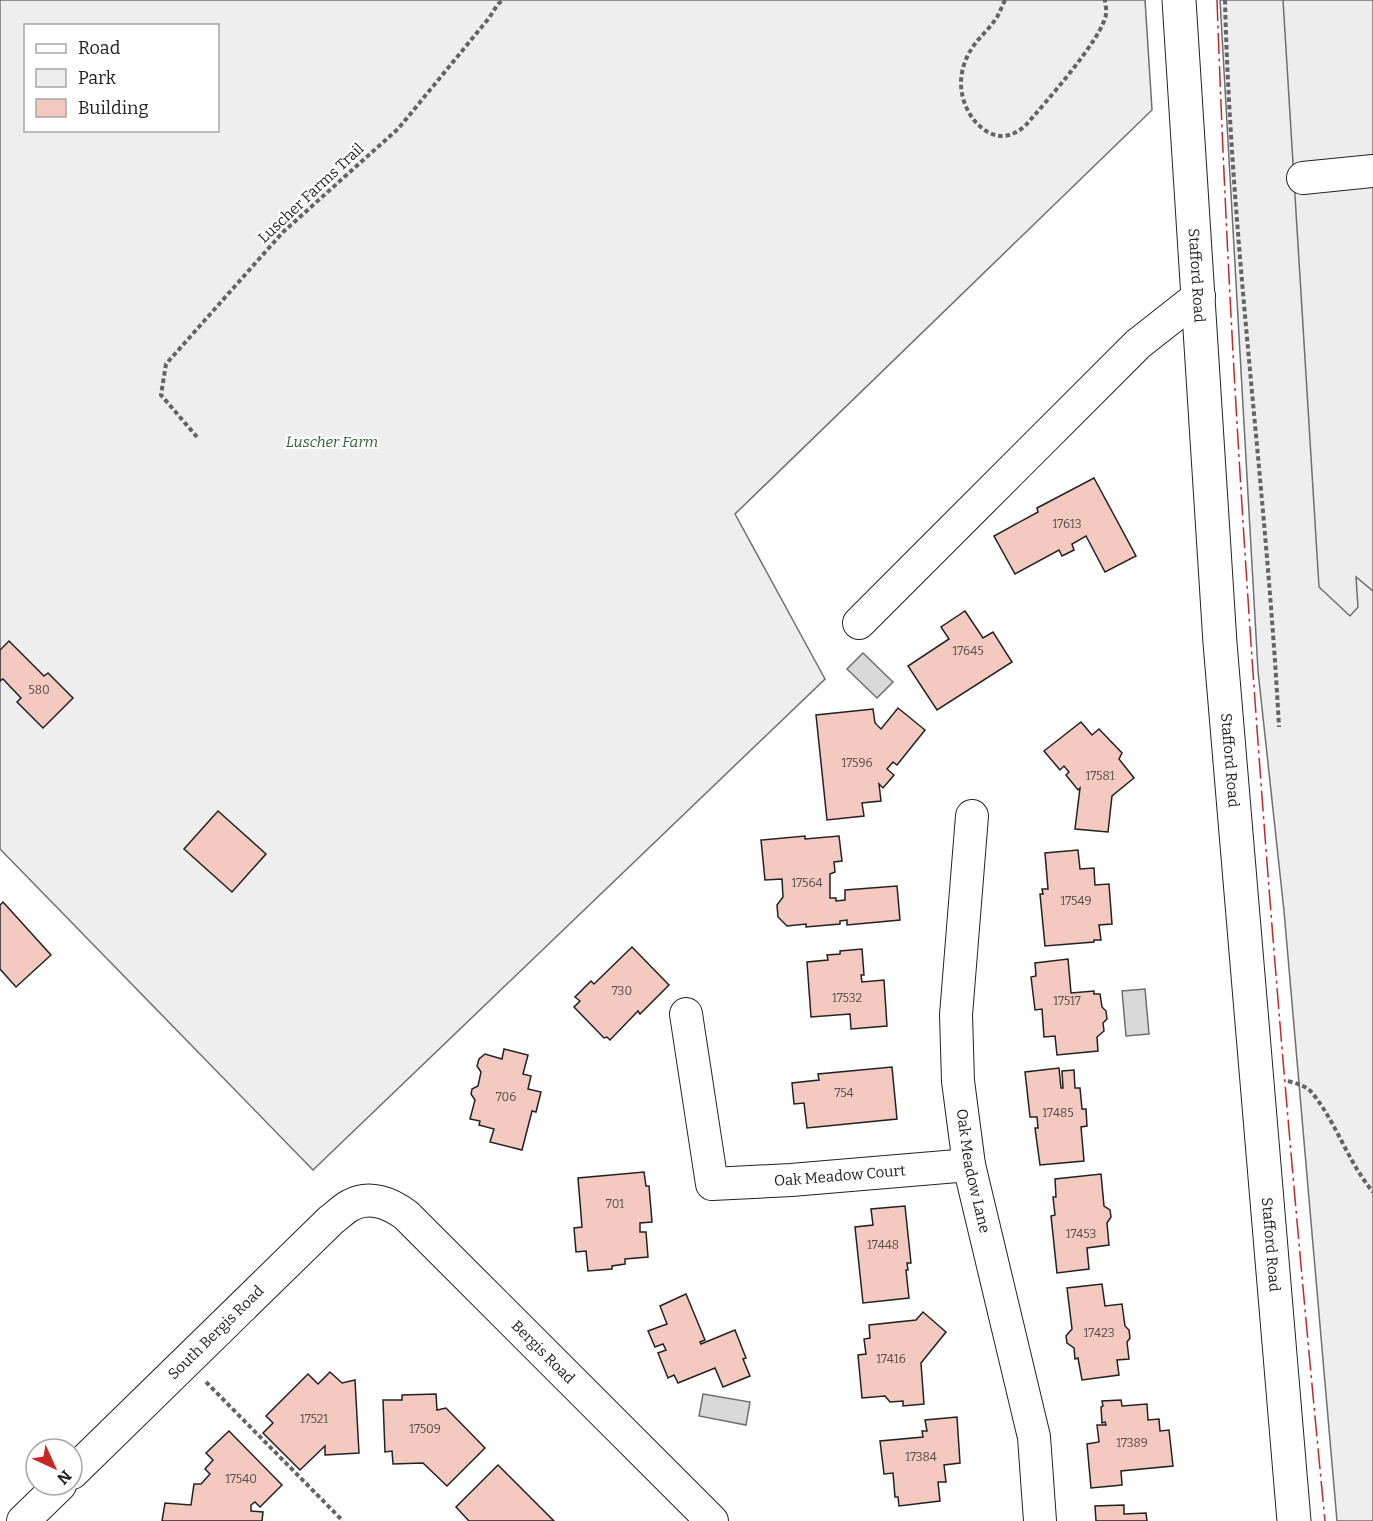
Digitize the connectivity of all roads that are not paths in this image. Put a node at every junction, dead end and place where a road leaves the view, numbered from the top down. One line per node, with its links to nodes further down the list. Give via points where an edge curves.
1 (1179, 0): 4 (main road, Stafford Road)
2 (1373, 171): 3 (street)
3 (1302, 178)
4 (1199, 296): 5 (street, via 1138,344); 15 (main road, Stafford Road, via 1220,643)
5 (859, 623)
6 (972, 816): 8 (street, Oak Meadow Lane, via 956,1015 958,1081)
7 (686, 1014): 8 (street, Oak Meadow Court, via 712,1184)
8 (969, 1164): 14 (street, Oak Meadow Lane, via 1033,1428)
9 (366, 1200): 10 (street, South Bergis Road, via 353,1203 331,1220); 13 (street, Bergis Road, via 389,1204 406,1215)
10 (84, 1461)
11 (47, 1497): 12 (street)
12 (22, 1521)
13 (712, 1521)
14 (1040, 1521)
15 (1294, 1521)

